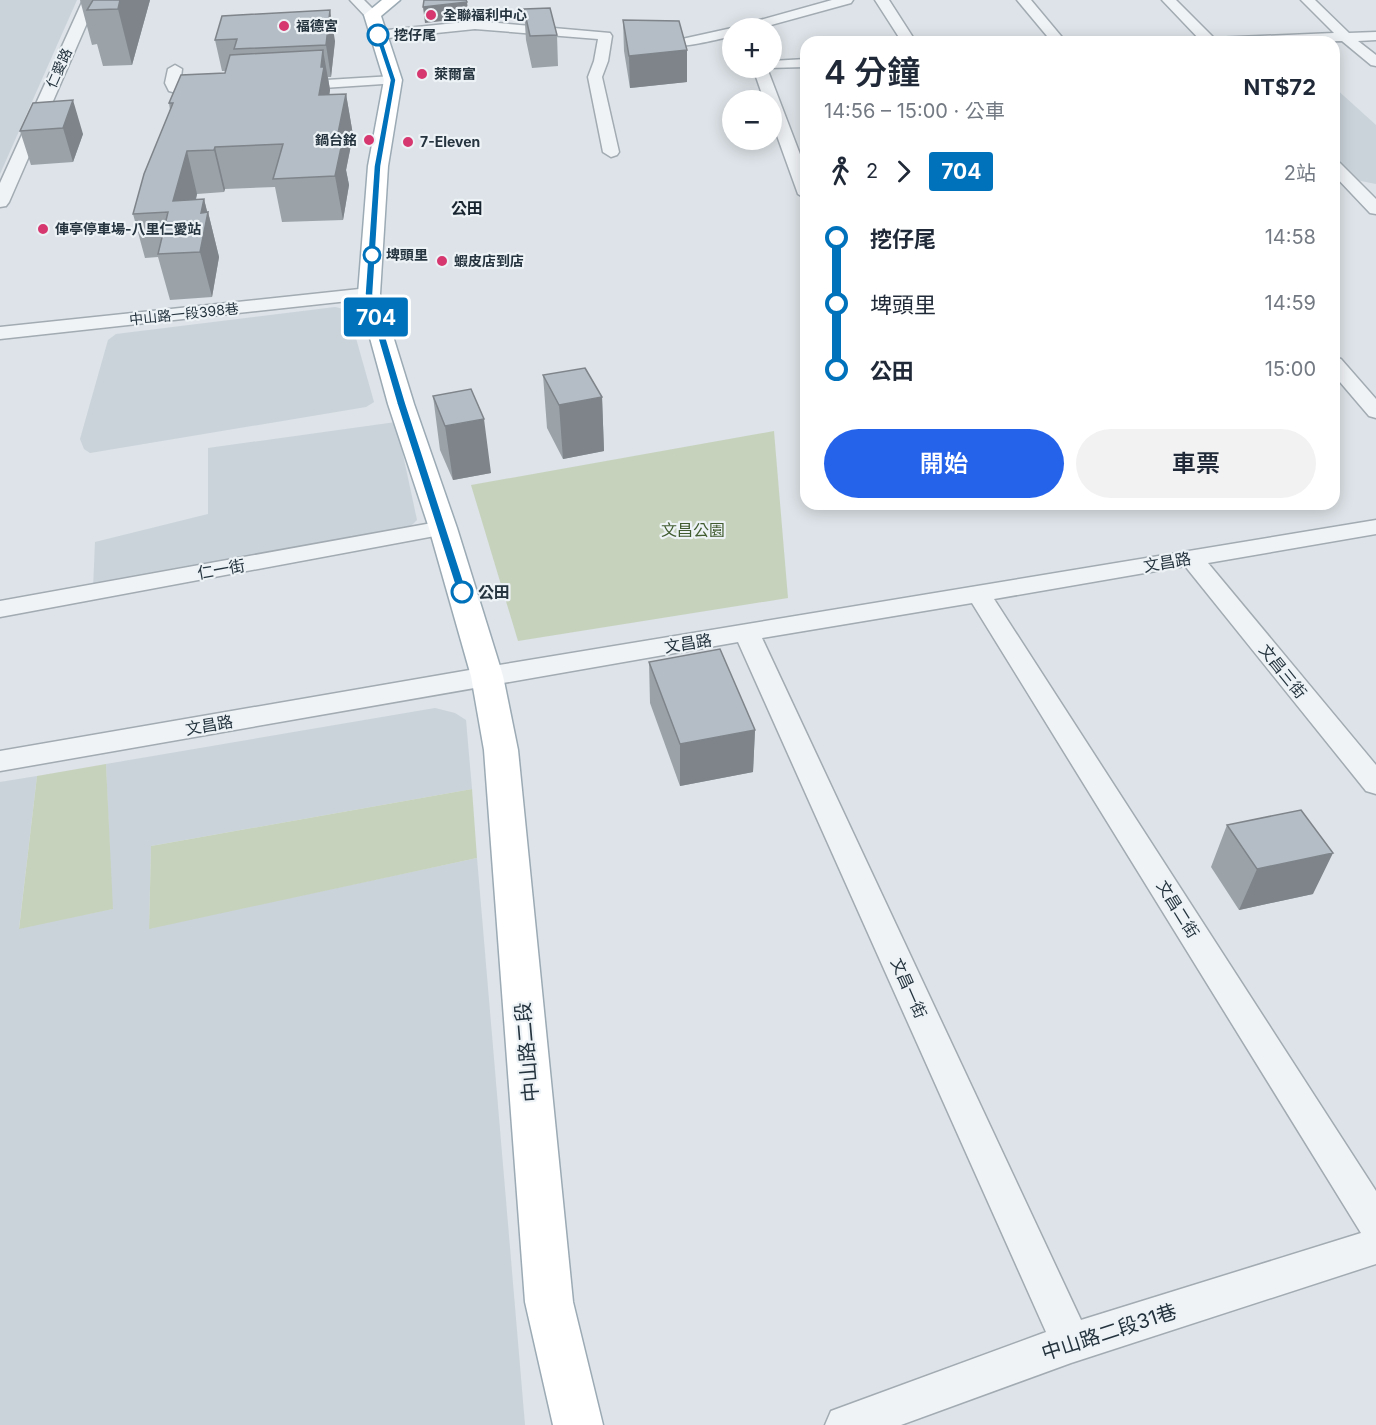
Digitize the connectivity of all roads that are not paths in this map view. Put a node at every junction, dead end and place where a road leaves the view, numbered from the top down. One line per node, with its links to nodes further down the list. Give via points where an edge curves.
1 (90, 0): 31 (street, 仁愛路)
2 (392, 0): 8 (main road)
3 (846, 0): 9 (street)
4 (882, 0): 11 (street)
5 (1024, 0): 12 (street)
6 (1168, 0): 13 (street)
7 (1308, 0): 15 (street)
8 (369, 17): 23 (main road); 26 (street, via 610,37 595,77)
9 (782, 18)
10 (722, 34): 17 (street, via 682,43)
11 (905, 36)
12 (1054, 36)
13 (1205, 36)
14 (1340, 36): 15 (street)
15 (1344, 36): 16 (street); 18 (street)
16 (1376, 36)
17 (638, 39)
18 (1376, 62)
19 (800, 63): 20 (street)
20 (782, 64)
21 (175, 69): 25 (street, via 172,83 183,92)
22 (764, 78): 28 (street)
23 (393, 80): 24 (street); 33 (main road, via 378,166)
24 (277, 87)
25 (230, 89)
26 (610, 152)
27 (1340, 171): 29 (street)
28 (800, 178)
29 (1368, 193): 30 (street); 32 (street)
30 (1342, 195)
31 (0, 202)
32 (1376, 209)
33 (369, 294): 34 (street, 中山路一段398巷); 38 (main road, 中山路二段)
34 (0, 333)
35 (1340, 370): 36 (street)
36 (1376, 412)
37 (1376, 527): 39 (street, 文昌路)
38 (443, 528): 41 (street, 仁一街); 43 (main road, 中山路二段)
39 (1191, 558): 40 (street, 文昌路); 45 (street, 文昌三街)
40 (979, 594): 42 (street, 文昌路); 46 (street, 文昌二街)
41 (0, 609)
42 (747, 633): 43 (street, 文昌路); 48 (street, 文昌一街)
43 (487, 676): 44 (street, 文昌路); 49 (main road, 中山路二段, via 501,750 549,1302)
44 (0, 761)
45 (1376, 784)
46 (1376, 1224)
47 (1376, 1246): 48 (street, 中山路二段31巷)
48 (1071, 1343): 50 (street, 中山路二段31巷)
49 (578, 1425)
50 (844, 1425)

